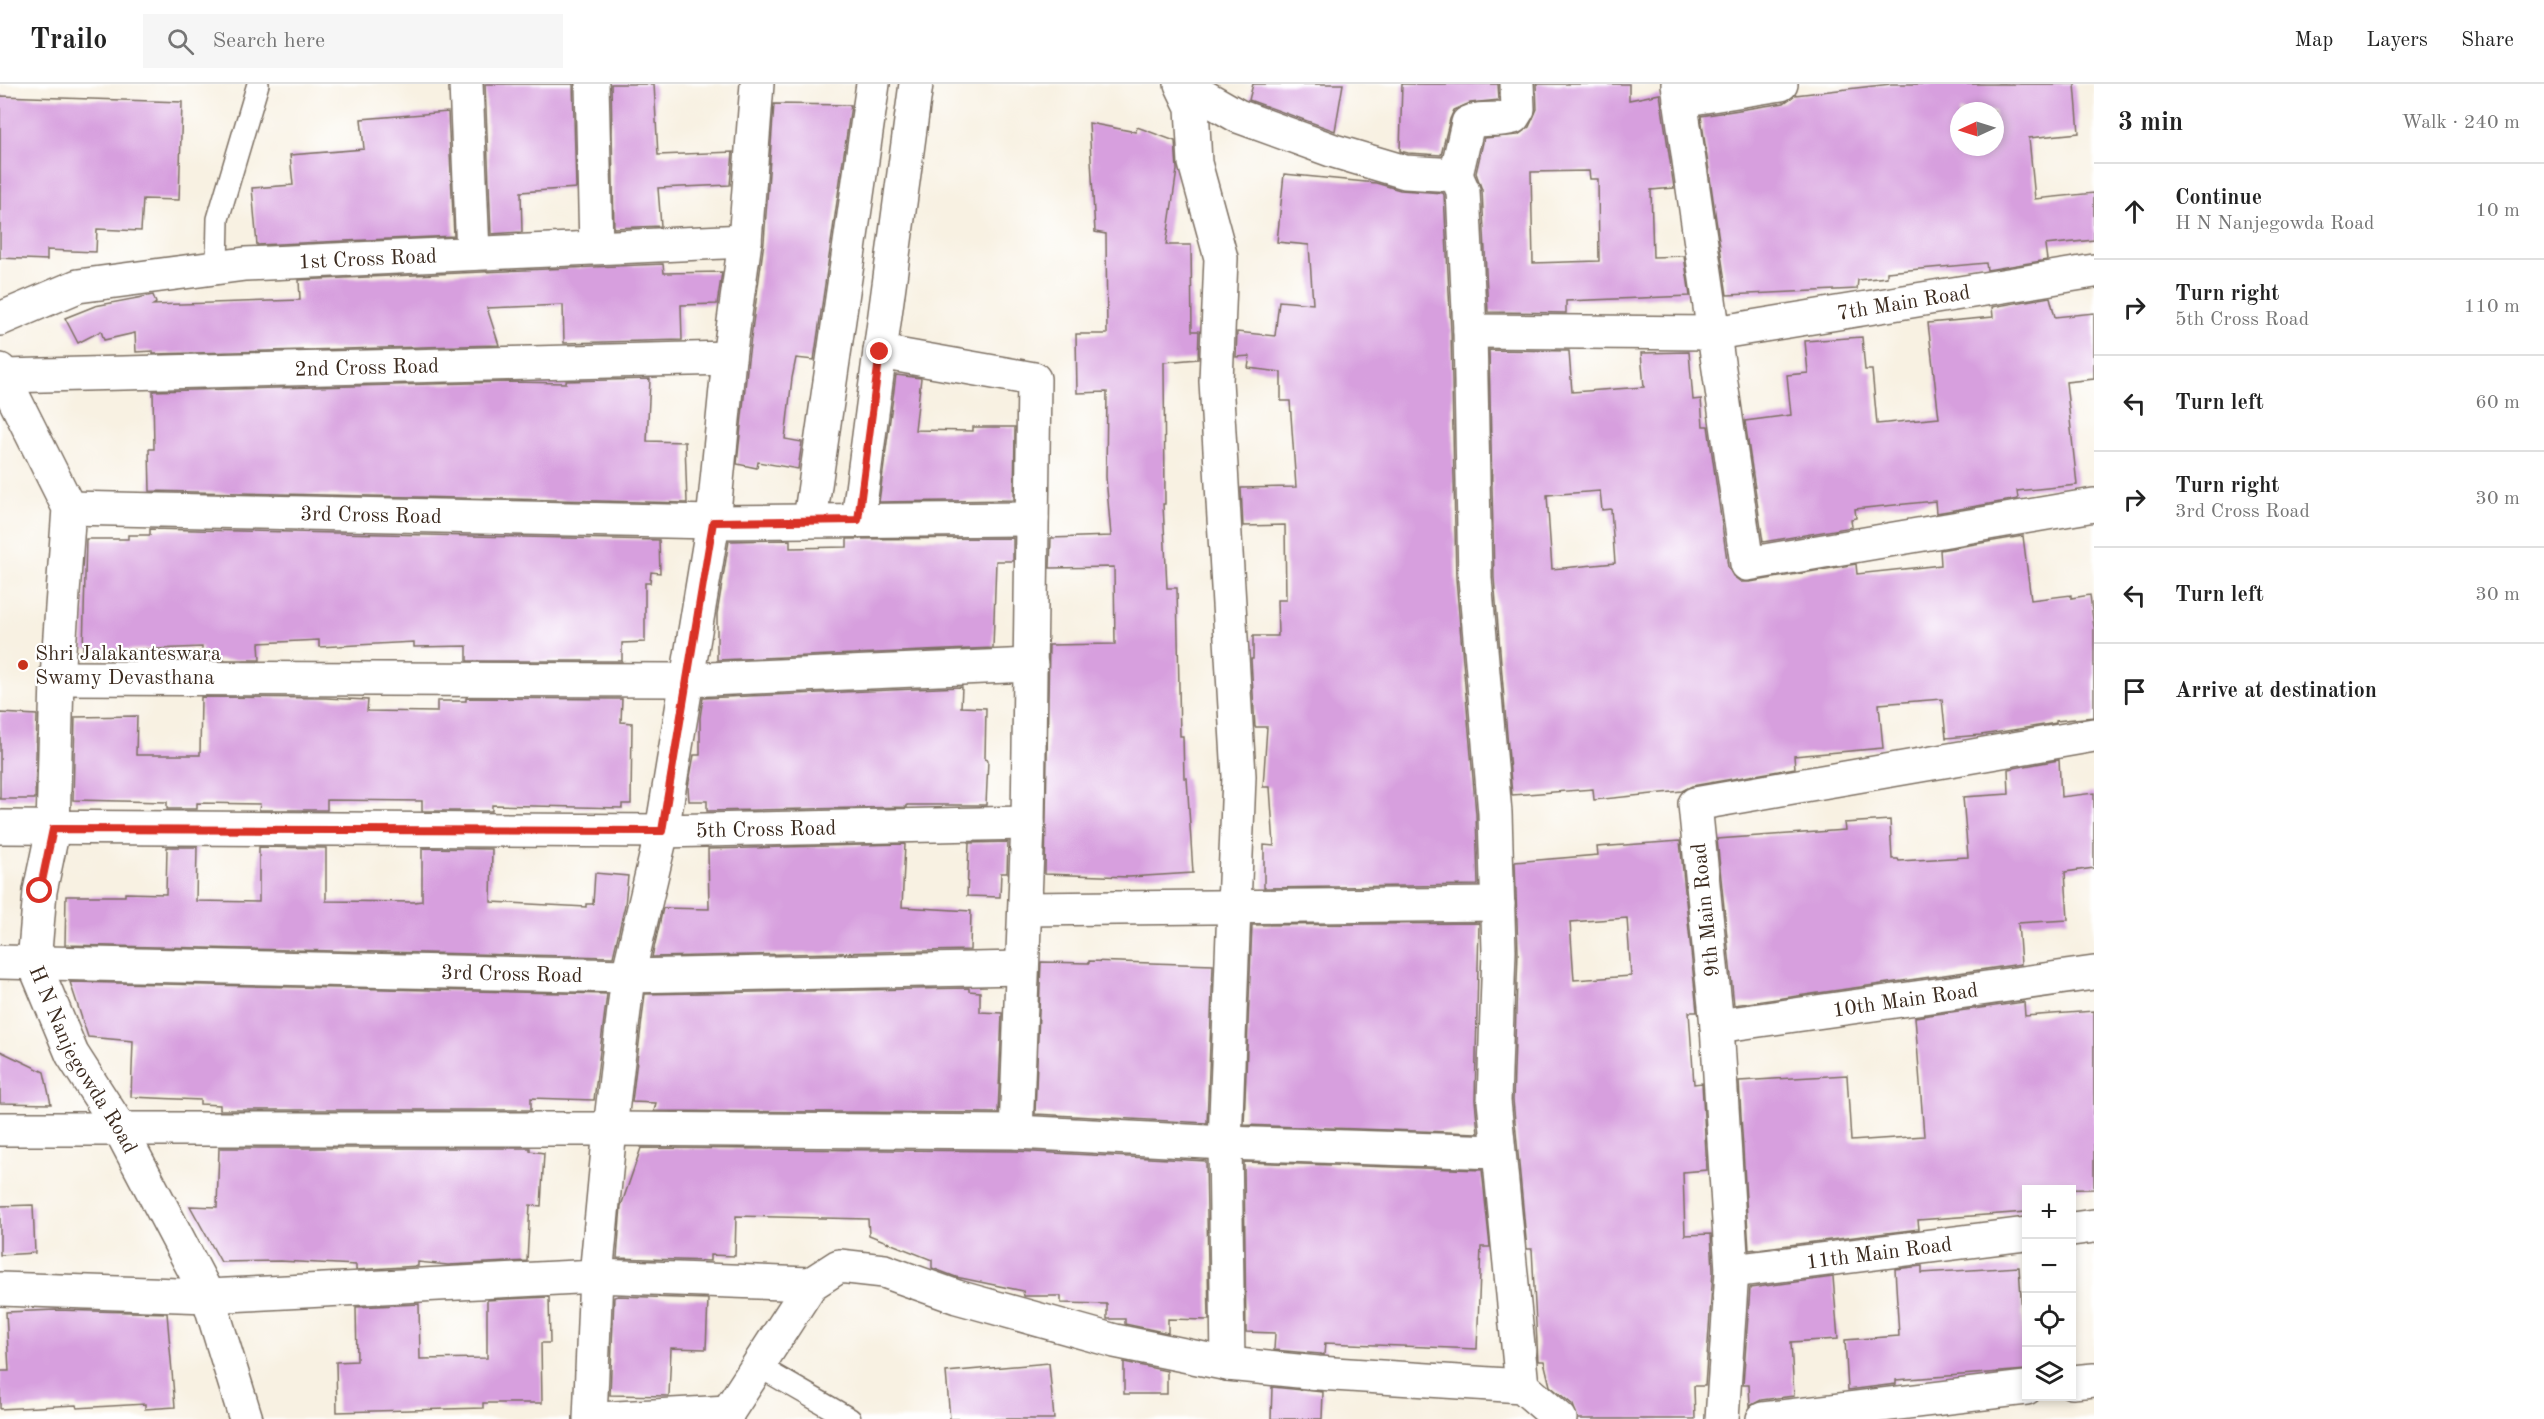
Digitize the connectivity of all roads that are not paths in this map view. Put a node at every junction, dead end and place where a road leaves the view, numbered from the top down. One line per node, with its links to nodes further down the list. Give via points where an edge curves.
1 (258, 84): 15 (lane, via 218,219)
2 (466, 84): 14 (street)
3 (592, 84): 13 (street)
4 (757, 84): 12 (street)
5 (873, 84): 26 (street)
6 (916, 84): 20 (street)
7 (1182, 84): 11 (street, via 1238,117 1334,151 1405,172); 38 (street, via 1192,107 1195,163 1221,258 1216,381 1239,776)
8 (1517, 84): 11 (street, via 1518,109 1513,117 1475,119 1468,123)
9 (1781, 84): 10 (street)
10 (1679, 92): 19 (street)
11 (1456, 175): 18 (street, via 1463,191)
12 (745, 241): 13 (street, 1st Cross Road); 21 (street)
13 (596, 247): 14 (street, 1st Cross Road)
14 (473, 253): 15 (street, 1st Cross Road)
15 (217, 267): 17 (street, 1st Cross Road, via 78,286)
16 (2094, 271): 19 (street, 7th Main Road)
17 (0, 319)
18 (1470, 331): 19 (street, 7th Main Road); 37 (street, via 1475,579 1495,813)
19 (1715, 333): 23 (street, via 1747,564)
20 (880, 352): 25 (street, via 1034,379); 27 (street)
21 (729, 358): 22 (street, 2nd Cross Road); 28 (street)
22 (2, 373): 24 (street)
23 (2094, 505)
24 (69, 508): 28 (street, 3rd Cross Road); 30 (street, H N Nanjegowda Road)
25 (1032, 519): 27 (street, 3rd Cross Road); 29 (street)
26 (810, 520): 27 (street, 3rd Cross Road); 28 (street, 3rd Cross Road)
27 (858, 520)
28 (713, 522): 31 (street)
29 (1031, 665): 31 (street); 33 (street)
30 (57, 678): 31 (street); 35 (street, H N Nanjegowda Road)
31 (687, 680): 36 (street)
32 (2094, 735): 45 (street, 9th Main Road, via 1695,804)
33 (1028, 823): 36 (street, 5th Cross Road); 39 (street)
34 (0, 827): 35 (street, 5th Cross Road)
35 (53, 829): 36 (street, 5th Cross Road); 41 (street, H N Nanjegowda Road, via 40,891)
36 (662, 831): 44 (street)
37 (1498, 904): 38 (street); 51 (street, via 1494,1101)
38 (1235, 908): 39 (street); 50 (street)
39 (1025, 909): 42 (street)
40 (0, 962): 41 (street, 3rd Cross Road)
41 (34, 963): 44 (street, 3rd Cross Road); 46 (street, H N Nanjegowda Road, via 72,1054)
42 (1022, 968): 44 (street, 3rd Cross Road); 49 (street)
43 (2094, 973): 45 (street, 10th Main Road)
44 (628, 976): 48 (street)
45 (1717, 1026): 55 (street, 9th Main Road)
46 (119, 1127): 47 (street); 48 (street); 59 (street, H N Nanjegowda Road)
47 (0, 1129)
48 (610, 1129): 49 (street); 56 (street)
49 (1016, 1132): 50 (street)
50 (1225, 1143): 51 (street); 60 (street)
51 (1498, 1152): 64 (street)
52 (2094, 1226): 53 (street)
53 (2076, 1228)
54 (2022, 1235): 55 (street, 11th Main Road)
55 (1732, 1271): 72 (street, 9th Main Road)
56 (596, 1276): 57 (street); 59 (street); 68 (street)
57 (810, 1284): 60 (street, via 839,1266 884,1271 957,1297 1115,1341); 61 (street)
58 (0, 1289): 59 (street)
59 (208, 1296): 67 (street, H N Nanjegowda Road)
60 (1228, 1364): 64 (street)
61 (758, 1366): 66 (street); 70 (lane)
62 (2094, 1380): 63 (street)
63 (2076, 1382)
64 (1522, 1386): 71 (street)
65 (2022, 1388): 73 (street)
66 (727, 1416): 69 (street)
67 (246, 1419)
68 (590, 1419)
69 (598, 1419)
70 (850, 1419)
71 (1560, 1419)
72 (1722, 1419)
73 (1763, 1419)

